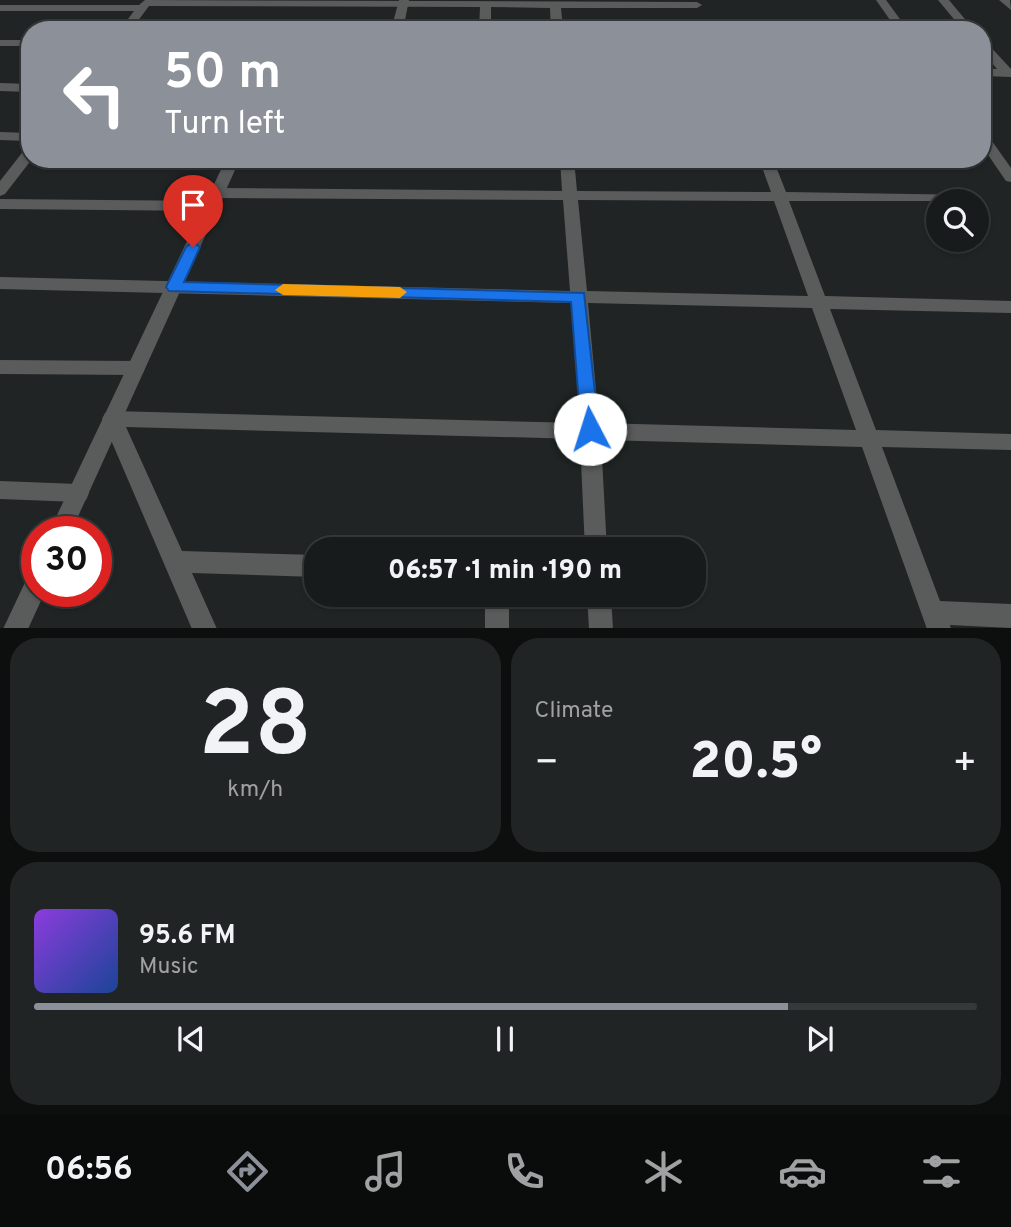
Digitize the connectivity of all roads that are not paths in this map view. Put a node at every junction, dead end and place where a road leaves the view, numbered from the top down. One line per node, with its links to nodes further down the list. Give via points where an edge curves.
1 (881, 0): 16 (street)
2 (943, 0): 17 (street)
3 (1004, 0): 9 (street)
4 (404, 2): 6 (street); 7 (street); 12 (street)
5 (696, 2): 8 (street); 15 (street)
6 (145, 4): 10 (street); 11 (street)
7 (486, 4): 8 (street); 13 (street)
8 (555, 4): 14 (street)
9 (1011, 7)
10 (0, 8)
11 (132, 21)
12 (399, 21)
13 (485, 21)
14 (556, 21)
15 (703, 21)
16 (896, 21)
17 (961, 21)
18 (0, 43): 19 (street)
19 (21, 43)
20 (991, 54): 22 (street)
21 (991, 72): 22 (street)
22 (1009, 73)
23 (0, 87): 24 (street)
24 (21, 88)
25 (0, 136): 26 (street)
26 (21, 137)
27 (991, 150): 32 (street)
28 (21, 164): 33 (street)
29 (229, 168): 37 (street)
30 (568, 168): 34 (street)
31 (769, 168): 35 (street)
32 (1011, 178)
33 (0, 191)
34 (570, 195): 35 (street); 37 (street); 41 (street)
35 (780, 197): 36 (street); 42 (street)
36 (926, 198)
37 (215, 200): 38 (street); 40 (street)
38 (0, 204)
39 (0, 283): 40 (street)
40 (174, 287): 41 (street); 45 (street)
41 (579, 297): 42 (street); 47 (street)
42 (820, 303): 43 (street); 48 (street)
43 (1011, 307)
44 (0, 367): 45 (street)
45 (136, 368): 46 (street)
46 (113, 419): 47 (street); 51 (street); 54 (street)
47 (590, 429): 48 (street); 53 (street)
48 (867, 436): 49 (street); 60 (street)
49 (1011, 442)
50 (0, 490): 51 (street)
51 (78, 493): 52 (street)
52 (67, 516)
53 (595, 537)
54 (176, 562): 55 (street); 63 (street)
55 (304, 566)
56 (25, 607): 62 (street)
57 (497, 607): 64 (street)
58 (600, 607): 65 (street)
59 (1011, 616): 60 (street)
60 (936, 620)
61 (0, 628): 62 (street)
62 (15, 628)
63 (205, 628)
64 (497, 628)
65 (601, 628)

